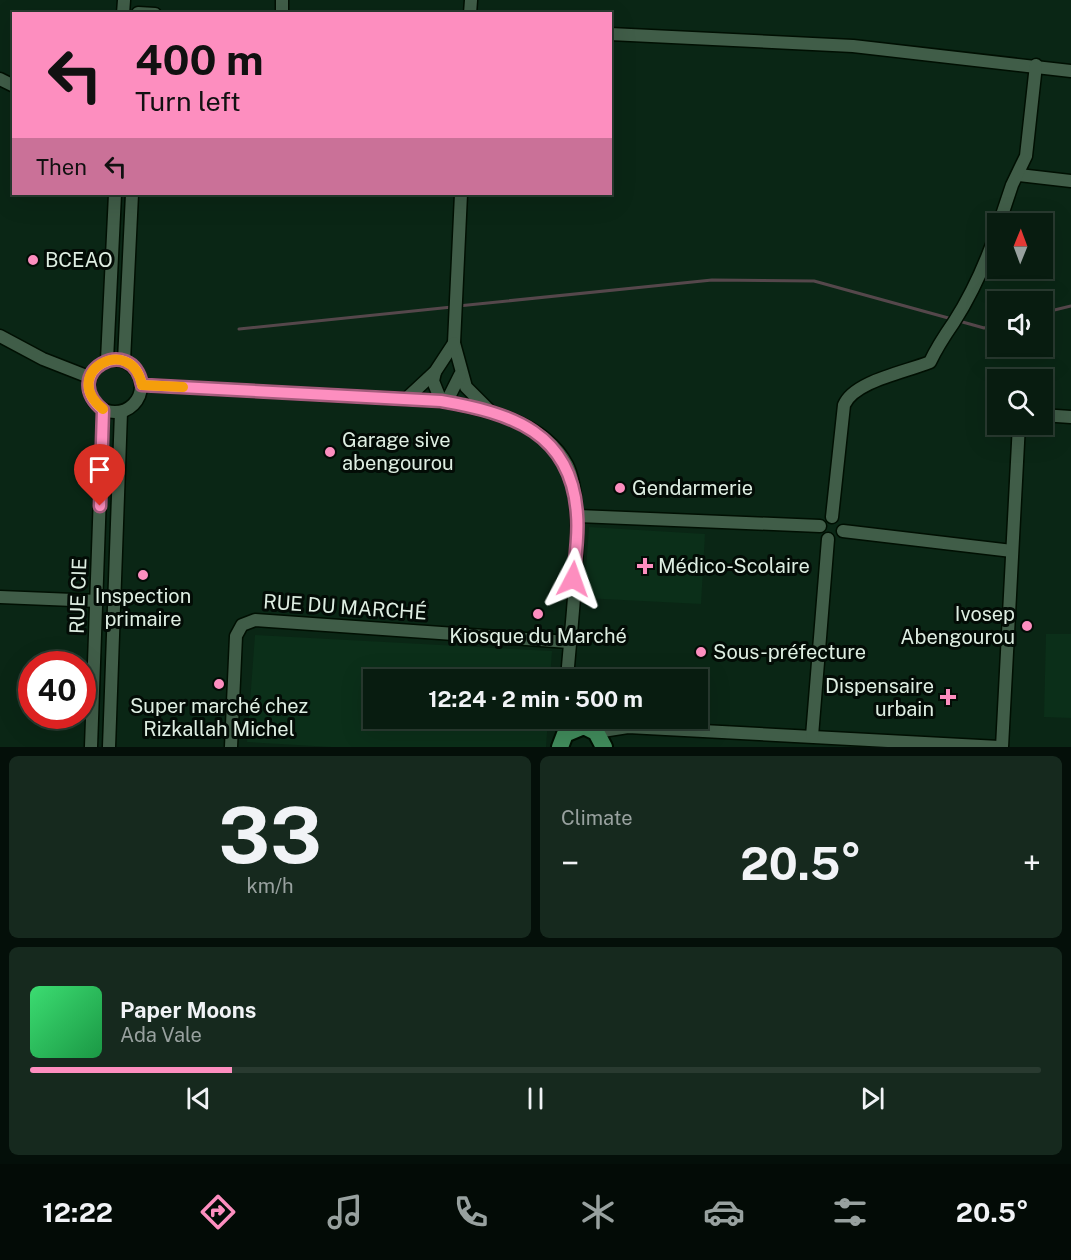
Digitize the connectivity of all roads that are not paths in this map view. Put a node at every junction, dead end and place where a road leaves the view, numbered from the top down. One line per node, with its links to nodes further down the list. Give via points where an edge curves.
1 (612, 34): 2 (street, via 853,46)
2 (1036, 65): 3 (street); 4 (street, via 1027,149)
3 (1071, 71)
4 (1019, 175): 5 (street); 9 (street)
5 (1071, 181)
6 (115, 195): 13 (street)
7 (132, 195): 14 (street)
8 (460, 195): 12 (street)
9 (1003, 213)
10 (987, 256): 28 (street, via 930,362 862,387 847,397)
11 (0, 336): 17 (street)
12 (454, 343): 15 (street); 16 (street)
13 (107, 360): 14 (street); 17 (street, via 96,366)
14 (124, 361): 18 (street, via 137,370)
15 (435, 372): 19 (street); 20 (street, via 433,381)
16 (460, 375): 20 (street, via 449,397); 21 (street)
17 (89, 377): 22 (street, via 88,390 93,402)
18 (142, 385): 19 (street); 23 (street, via 132,406)
19 (406, 399): 20 (street)
20 (441, 401): 21 (street)
21 (488, 409): 27 (street, via 512,419 554,448 567,466)
22 (103, 410): 23 (street); 34 (street, RUE CIE)
23 (121, 412): 41 (street, RUE CIE)
24 (1053, 416): 25 (street)
25 (1071, 417)
26 (1018, 435): 32 (street)
27 (578, 516): 29 (street); 35 (street)
28 (832, 517): 29 (street); 30 (street, via 839,520)
29 (820, 526): 31 (street, via 821,534)
30 (843, 531): 31 (street, via 836,539); 32 (street)
31 (828, 539): 39 (street)
32 (1012, 551): 43 (street)
33 (0, 597): 34 (street)
34 (98, 601): 40 (street, RUE CIE)
35 (569, 642): 36 (street); 42 (street, RUE DU MARCHÉ, via 255,620 242,625 236,636)
36 (568, 669)
37 (564, 733): 38 (main road)
38 (593, 733): 39 (street, via 628,727)
39 (812, 736): 43 (street)
40 (91, 747)
41 (109, 747)
42 (231, 747)
43 (1000, 747)

